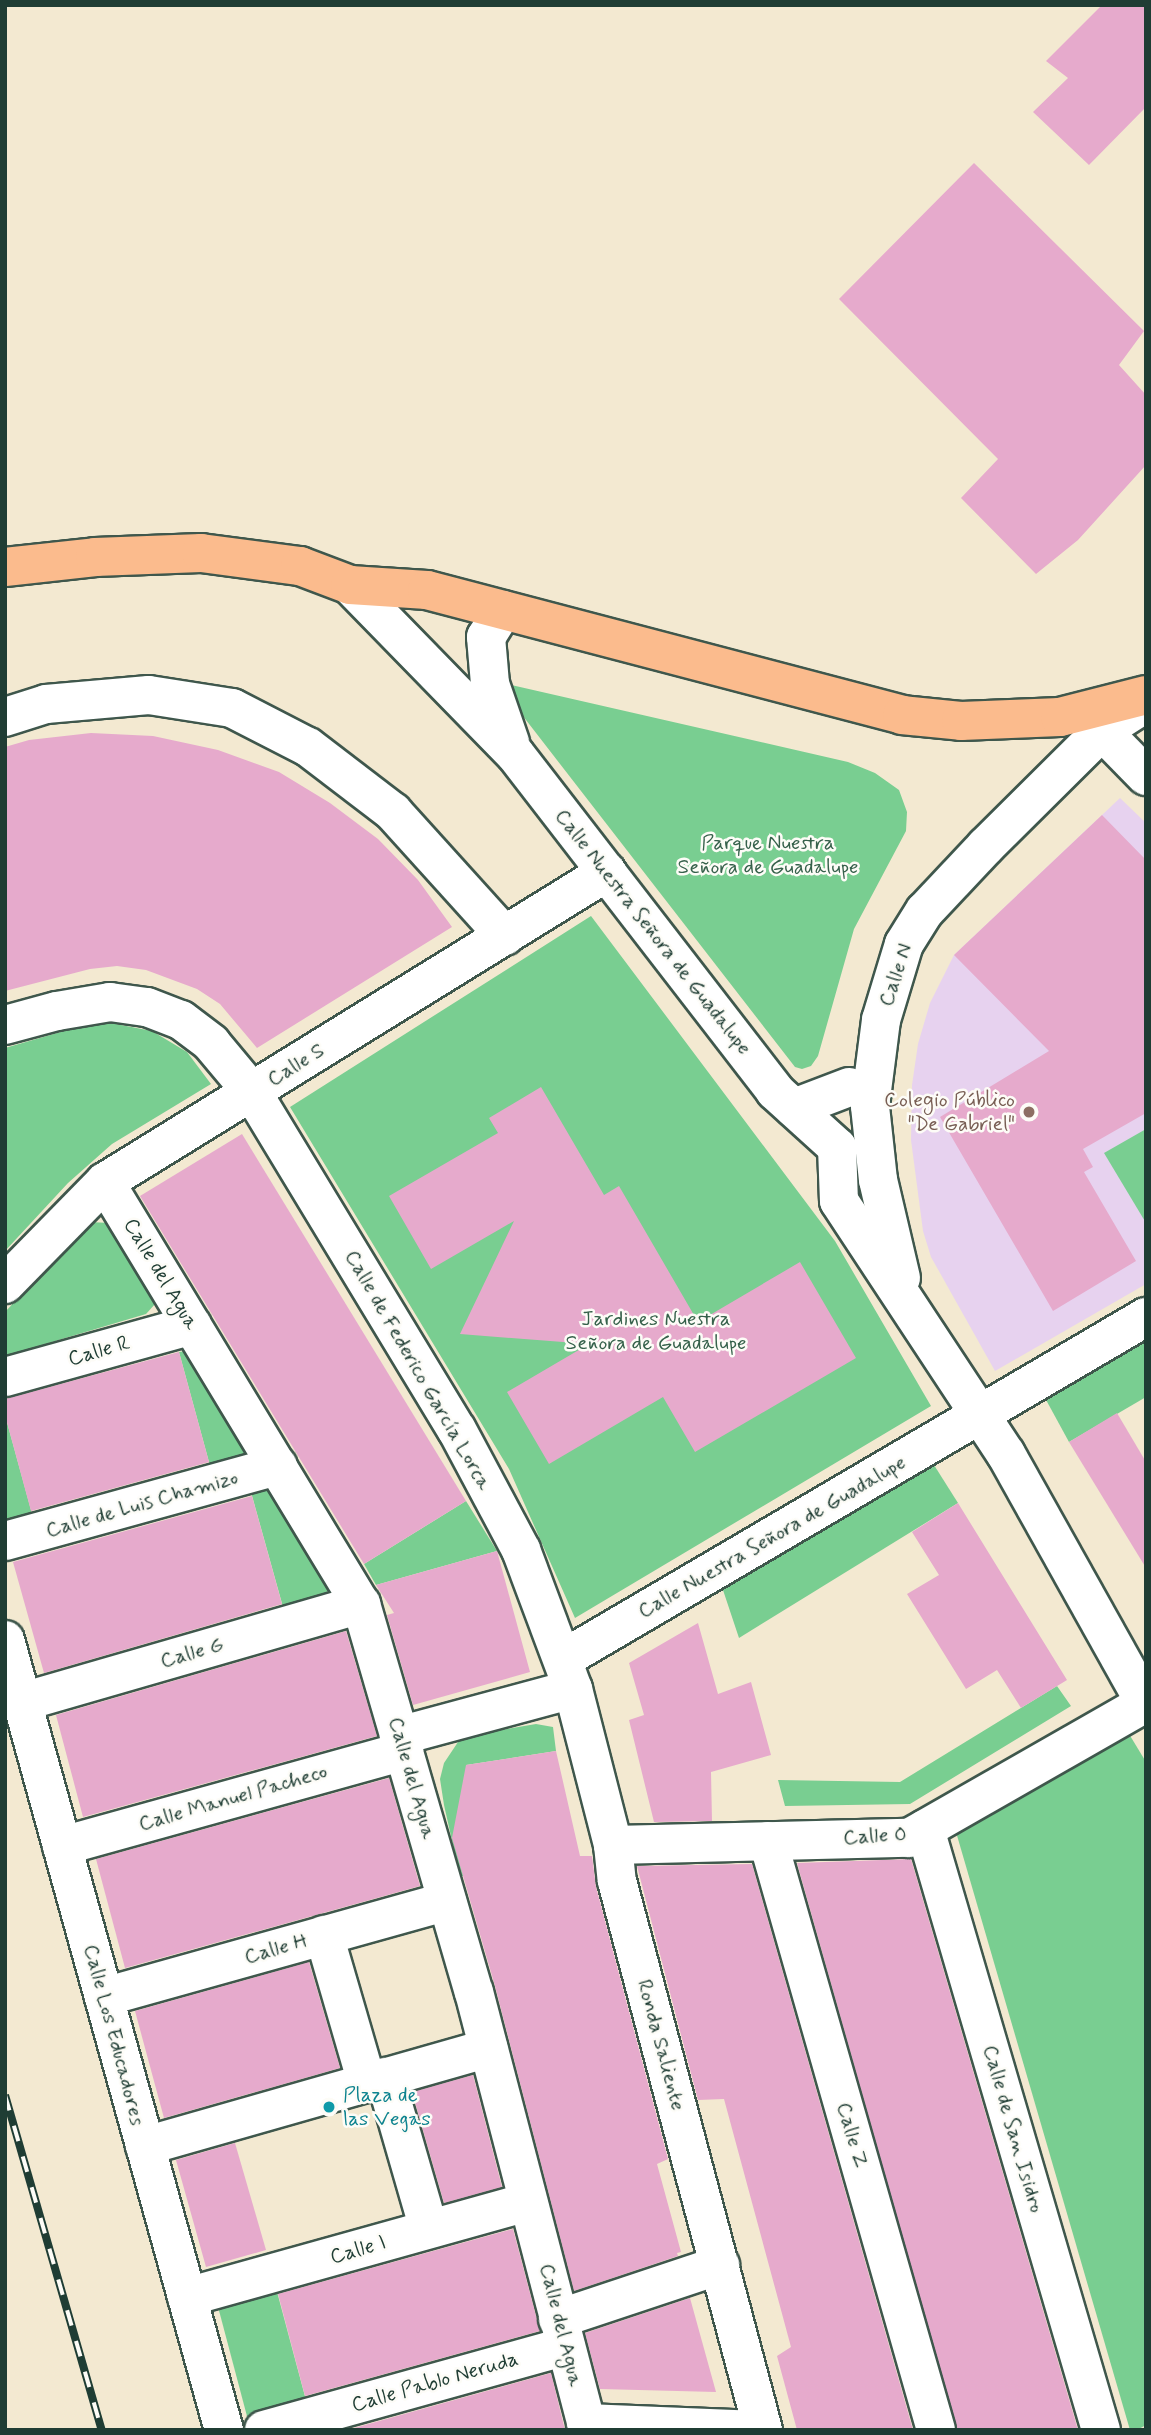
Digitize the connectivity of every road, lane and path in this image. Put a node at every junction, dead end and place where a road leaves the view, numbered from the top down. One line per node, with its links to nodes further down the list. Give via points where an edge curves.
1 (5, 567): 2 (main road, via 95,556 201,553 300,566)
2 (350, 585): 3 (main road, via 427,590); 8 (street, Calle Nuestra Señora de Guadalupe)
3 (503, 610): 4 (main road, via 902,715 961,721 1060,717); 8 (street, Calle Nuestra Señora de Guadalupe, via 486,637 490,684)
4 (1146, 695)
5 (1146, 703): 7 (street, Calle N)
6 (5, 717): 11 (street, via 46,704 149,695 232,708 308,747 393,812)
7 (1122, 736): 9 (street); 12 (street, Calle N, via 985,847 925,911)
8 (515, 754): 10 (street, Calle Nuestra Señora de Guadalupe)
9 (1146, 776)
10 (607, 872): 11 (street, Calle S); 16 (street, Calle Nuestra Señora de Guadalupe, via 775,1091)
11 (505, 936): 15 (street, Calle S)
12 (904, 944): 14 (street, via 858,1045); 17 (street, Calle N, via 881,1020 870,1106)
13 (5, 1025): 15 (street, Calle de Federico García Lorca, via 110,1002 148,1007 181,1020 211,1043)
14 (849, 1087): 16 (street); 18 (street)
15 (252, 1092): 19 (street, Calle S); 30 (street, Calle de Federico García Lorca, via 457,1430 521,1550)
16 (794, 1108): 18 (street, Calle Nuestra Señora de Guadalupe)
17 (874, 1146): 18 (street); 21 (street, Calle N)
18 (837, 1147): 21 (street, via 839,1201)
19 (105, 1182): 20 (street, Calle S); 23 (street, Calle del Agua)
20 (5, 1284)
21 (906, 1300): 25 (street)
22 (1146, 1317): 25 (street, Calle Nuestra Señora de Guadalupe)
23 (192, 1325): 24 (street, Calle R); 26 (street, Calle del Agua)
24 (5, 1377)
25 (981, 1415): 30 (street, Calle Nuestra Señora de Guadalupe); 32 (street)
26 (278, 1466): 27 (street, Calle de Luis Chamizo); 28 (street, Calle del Agua)
27 (5, 1541)
28 (361, 1604): 31 (street, Calle G); 33 (street, Calle del Agua)
29 (5, 1640): 31 (street, Calle Los Educadores)
30 (568, 1674): 33 (street, Calle Nuestra Señora de Guadalupe); 36 (street, Ronda Saliente)
31 (22, 1702): 37 (street, Calle Los Educadores)
32 (1146, 1704): 34 (street, Calle O)
33 (402, 1743): 37 (street, Calle Manuel Pacheco); 38 (street, Calle del Agua)
34 (925, 1829): 35 (street, Calle O, via 909,1838); 55 (street, Calle de San Isidro)
35 (768, 1841): 36 (street, Calle O); 54 (street, Calle Z)
36 (613, 1845): 46 (street, Ronda Saliente, via 617,1881)
37 (62, 1846): 40 (street, Calle Los Educadores)
38 (447, 1901): 39 (street, Calle H); 41 (street, Calle del Agua)
39 (324, 1936): 40 (street, Calle H); 42 (street)
40 (104, 1997): 43 (street, Calle Los Educadores)
41 (488, 2048): 42 (street); 44 (street, Calle del Agua)
42 (376, 2080): 43 (street); 45 (street)
43 (145, 2146): 47 (street, Calle Los Educadores)
44 (528, 2202): 45 (street, Calle I); 48 (street, Calle del Agua)
45 (429, 2230): 47 (street, Calle I)
46 (720, 2265): 48 (street, Calle Pablo Neruda); 53 (street, Ronda Saliente)
47 (187, 2297): 50 (street, Calle Los Educadores)
48 (562, 2332): 49 (street, Calle del Agua); 51 (street, Calle Pablo Neruda)
49 (587, 2426): 52 (street)
50 (224, 2430)
51 (264, 2430)
52 (758, 2430)
53 (764, 2430)
54 (936, 2430)
55 (1101, 2430)

